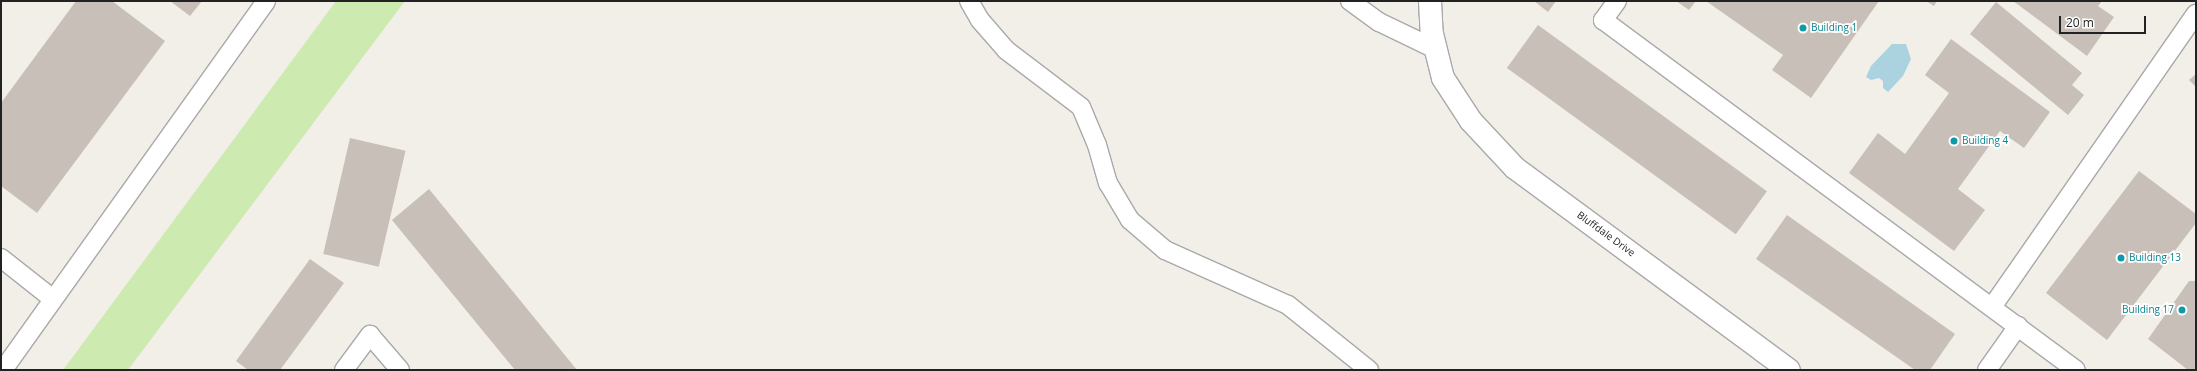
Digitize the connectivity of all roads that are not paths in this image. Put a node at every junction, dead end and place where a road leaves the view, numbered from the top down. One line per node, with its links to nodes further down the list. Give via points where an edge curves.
1 (266, 1): 9 (lane)
2 (969, 1): 15 (lane, via 980,20 1006,50 1081,107 1097,145 1108,182 1130,220 1165,250 1288,305)
3 (1350, 1): 7 (lane, via 1379,22)
4 (1430, 1): 7 (street, Bluffdale Drive)
5 (1617, 1): 10 (lane, via 1603,20)
6 (2196, 14): 10 (lane)
7 (1435, 49): 16 (street, Bluffdale Drive, via 1443,78 1471,121 1515,168)
8 (1, 258): 9 (lane)
9 (53, 299): 12 (lane)
10 (1992, 307): 11 (lane)
11 (2018, 326): 17 (lane); 18 (lane)
12 (3, 370)
13 (344, 370): 14 (lane, via 370,336)
14 (400, 370)
15 (1369, 370)
16 (1789, 370)
17 (1987, 370)
18 (2076, 370)

